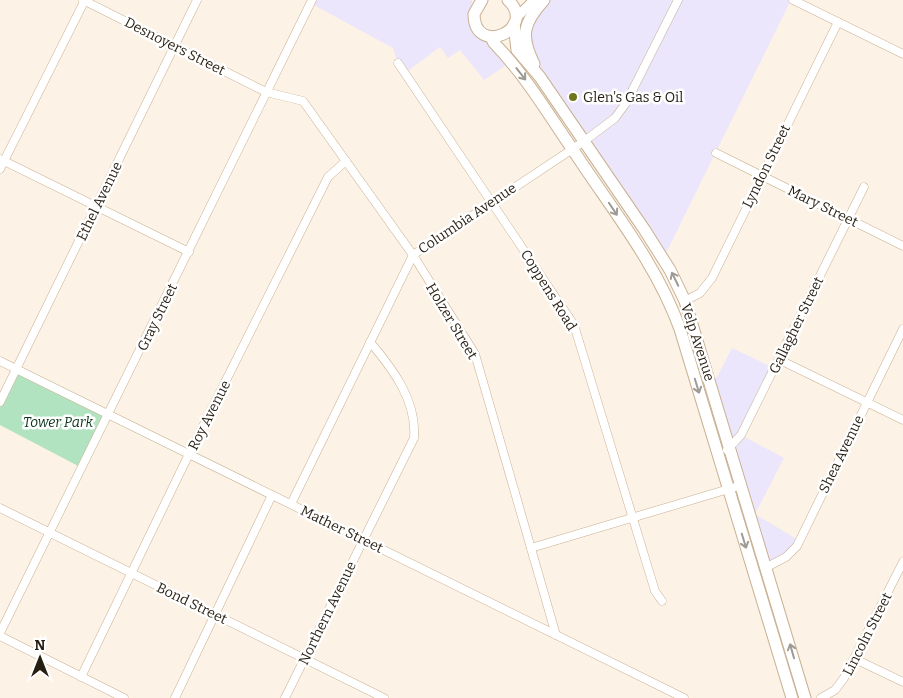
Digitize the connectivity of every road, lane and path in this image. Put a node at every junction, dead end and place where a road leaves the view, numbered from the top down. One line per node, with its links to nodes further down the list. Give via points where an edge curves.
1 (84, 0): 14 (street, Desnoyers Street); 22 (street)
2 (197, 0): 14 (street, Ethel Avenue)
3 (312, 0): 18 (street, Gray Street)
4 (482, 0): 10 (main road)
5 (508, 0): 11 (main road, Velp Avenue, via 514,7)
6 (534, 0): 11 (street)
7 (544, 0): 17 (main road, via 530,18 525,32 527,50)
8 (678, 0): 19 (street, Columbia Avenue, via 626,103 615,118)
9 (793, 0): 12 (street)
10 (474, 5): 13 (main road, Velp Avenue, via 477,26)
11 (515, 21): 13 (main road, via 505,34); 17 (main road, Velp Avenue, via 517,50)
12 (838, 22): 15 (street); 25 (street, Lyndon Street)
13 (491, 37): 20 (main road, Velp Avenue, one-way to 20, via 527,82)
14 (175, 45): 18 (street, Desnoyers Street); 28 (street, Ethel Avenue)
15 (903, 54)
16 (398, 63): 27 (street, Coppens Road)
17 (540, 77): 19 (main road, Velp Avenue)
18 (268, 92): 23 (street, Holzer Street, via 303,101); 31 (street, Gray Street)
19 (584, 142): 20 (street, Columbia Avenue); 33 (main road, Velp Avenue, one-way to 19, via 663,259)
20 (572, 150): 27 (street, Columbia Avenue); 45 (main road, Velp Avenue, one-way to 45, via 661,284 680,328)
21 (716, 153): 25 (street, Mary Street, via 751,168)
22 (2, 160): 24 (street); 28 (street)
23 (346, 161): 32 (street, Holzer Street); 44 (street, Roy Avenue, via 328,177)
24 (0, 169)
25 (761, 176): 29 (street, Mary Street); 33 (street, Lyndon Street, via 712,278 700,293)
26 (864, 187): 29 (street, Gallagher Street)
27 (491, 202): 32 (street, Columbia Avenue); 51 (street, Coppens Road, via 574,325)
28 (96, 206): 31 (street); 38 (street, Ethel Avenue)
29 (848, 218): 30 (street, Mary Street); 36 (street, Gallagher Street)
30 (903, 246)
31 (189, 252): 41 (street, Gray Street)
32 (413, 255): 35 (street, Columbia Avenue); 54 (street, Holzer Street, via 475,354)
33 (685, 301): 43 (main road, Velp Avenue)
34 (903, 329): 40 (street, Shea Avenue)
35 (370, 342): 49 (street, Columbia Avenue); 53 (street, Northern Avenue, via 407,394 415,424 414,438)
36 (780, 360): 40 (street); 43 (street, Gallagher Street)
37 (0, 362): 38 (street, Mather Street)
38 (16, 370): 39 (street, Ethel Avenue); 41 (street, Mather Street)
39 (0, 402)
40 (866, 402): 42 (street); 55 (street, Shea Avenue, via 796,546 786,557)
41 (109, 414): 44 (street, Mather Street); 52 (street, Gray Street)
42 (903, 420)
43 (731, 448): 45 (street); 46 (main road, Velp Avenue)
44 (189, 454): 48 (street, Mather Street); 57 (street, Roy Avenue)
45 (718, 454): 47 (main road, Velp Avenue)
46 (742, 485): 47 (street); 55 (main road, Velp Avenue)
47 (728, 489): 51 (street); 73 (main road, Velp Avenue, one-way to 73)
48 (272, 495): 49 (street, Mather Street); 59 (street)
49 (291, 504): 53 (street, Mather Street)
50 (0, 508): 52 (street, Bond Street)
51 (633, 516): 54 (street); 58 (street, Coppens Road, via 655,591)
52 (50, 533): 57 (street, Bond Street); 60 (street, Gray Street)
53 (363, 540): 61 (street, Mather Street); 62 (street, Northern Avenue)
54 (531, 548): 61 (street, Holzer Street)
55 (767, 567): 74 (main road, Velp Avenue, one-way to 55)
56 (902, 567): 63 (street, Lincoln Street)
57 (131, 573): 59 (street, Bond Street); 64 (street, Roy Avenue)
58 (662, 601)
59 (216, 615): 62 (street, Bond Street); 68 (street)
60 (0, 634): 64 (street)
61 (556, 635): 66 (street, Mather Street)
62 (304, 658): 69 (street, Northern Avenue); 70 (street, Bond Street)
63 (855, 659): 65 (street); 75 (street, Lincoln Street, via 838,687)
64 (81, 677): 67 (street)
65 (903, 682)
66 (665, 689): 71 (street); 72 (street, Mather Street)
67 (124, 698)
68 (175, 698)
69 (285, 698)
70 (384, 698)
71 (661, 698)
72 (684, 698)
73 (792, 698)
74 (805, 698)
75 (821, 698)

